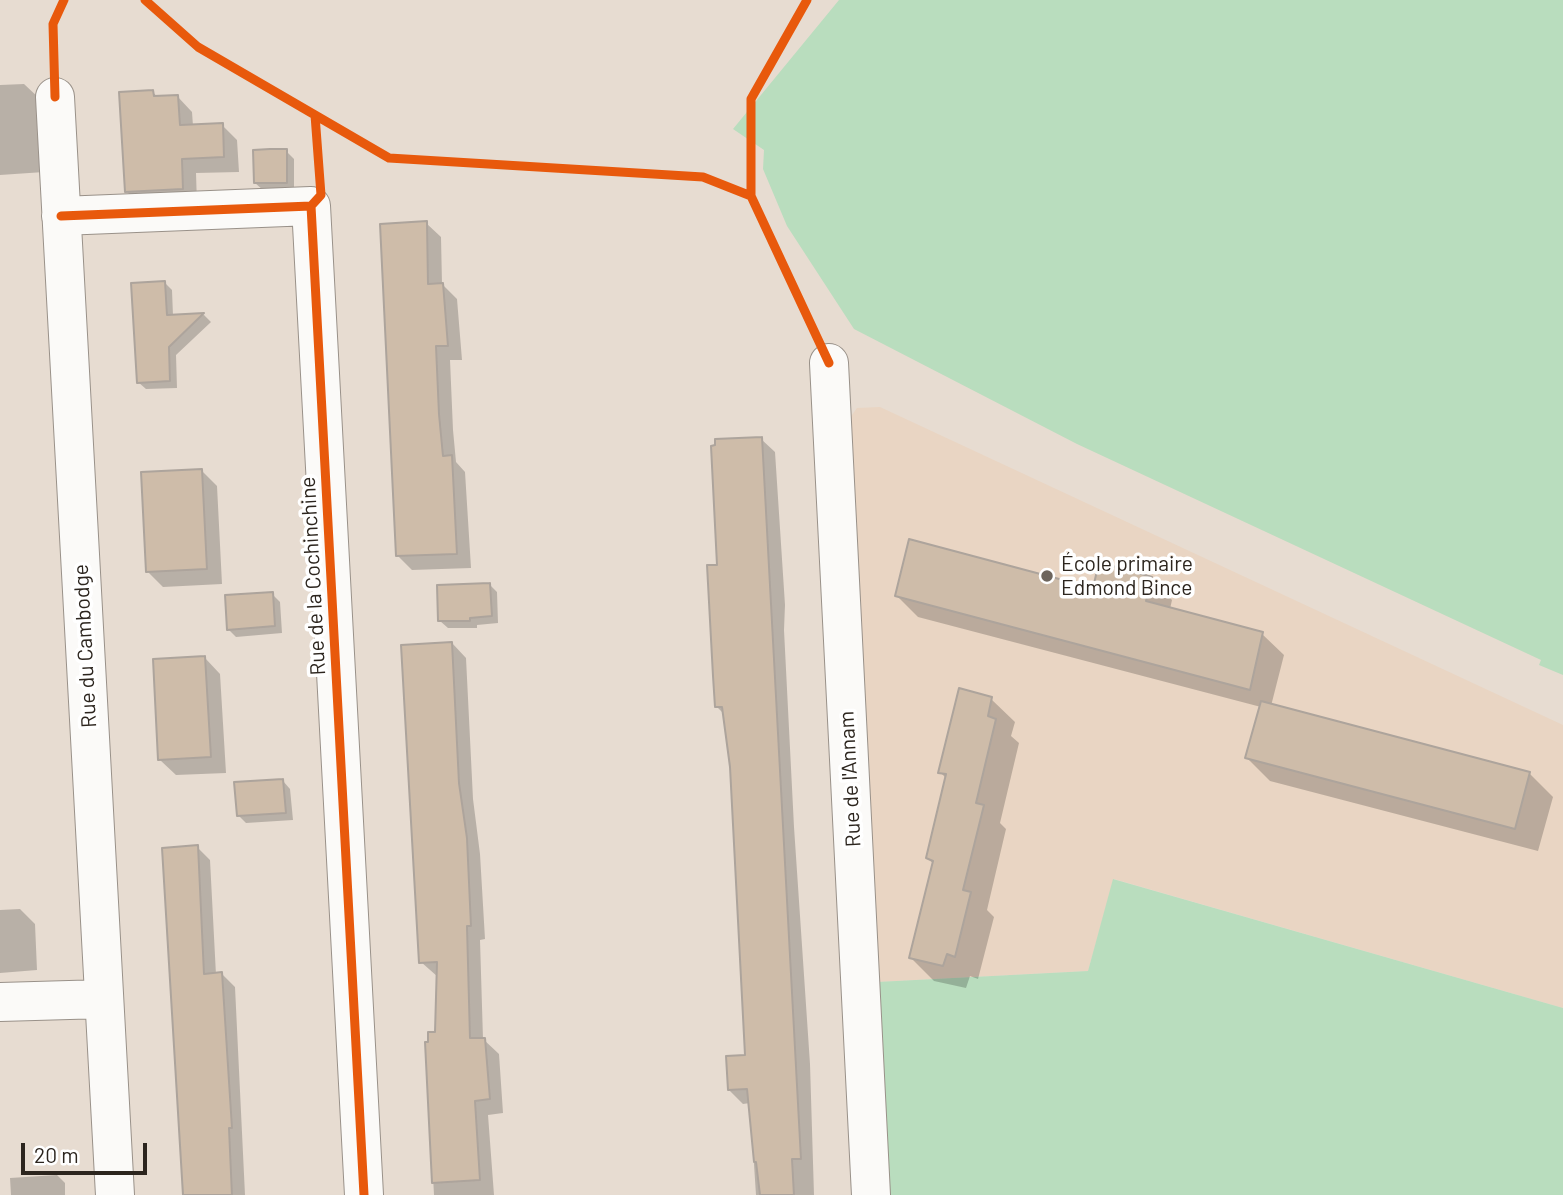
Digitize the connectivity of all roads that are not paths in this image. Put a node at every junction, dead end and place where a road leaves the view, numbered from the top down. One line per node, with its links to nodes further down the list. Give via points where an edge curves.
1 (55, 97): 2 (street, Rue du Cambodge)
2 (61, 216): 4 (street, Rue du Cambodge); 7 (street, Rue de la Cochinchine, via 311,206)
3 (829, 363): 8 (street, Rue de l'Annam)
4 (104, 999): 5 (street); 6 (street, Rue du Cambodge)
5 (0, 1002)
6 (115, 1195)
7 (364, 1195)
8 (871, 1195)

